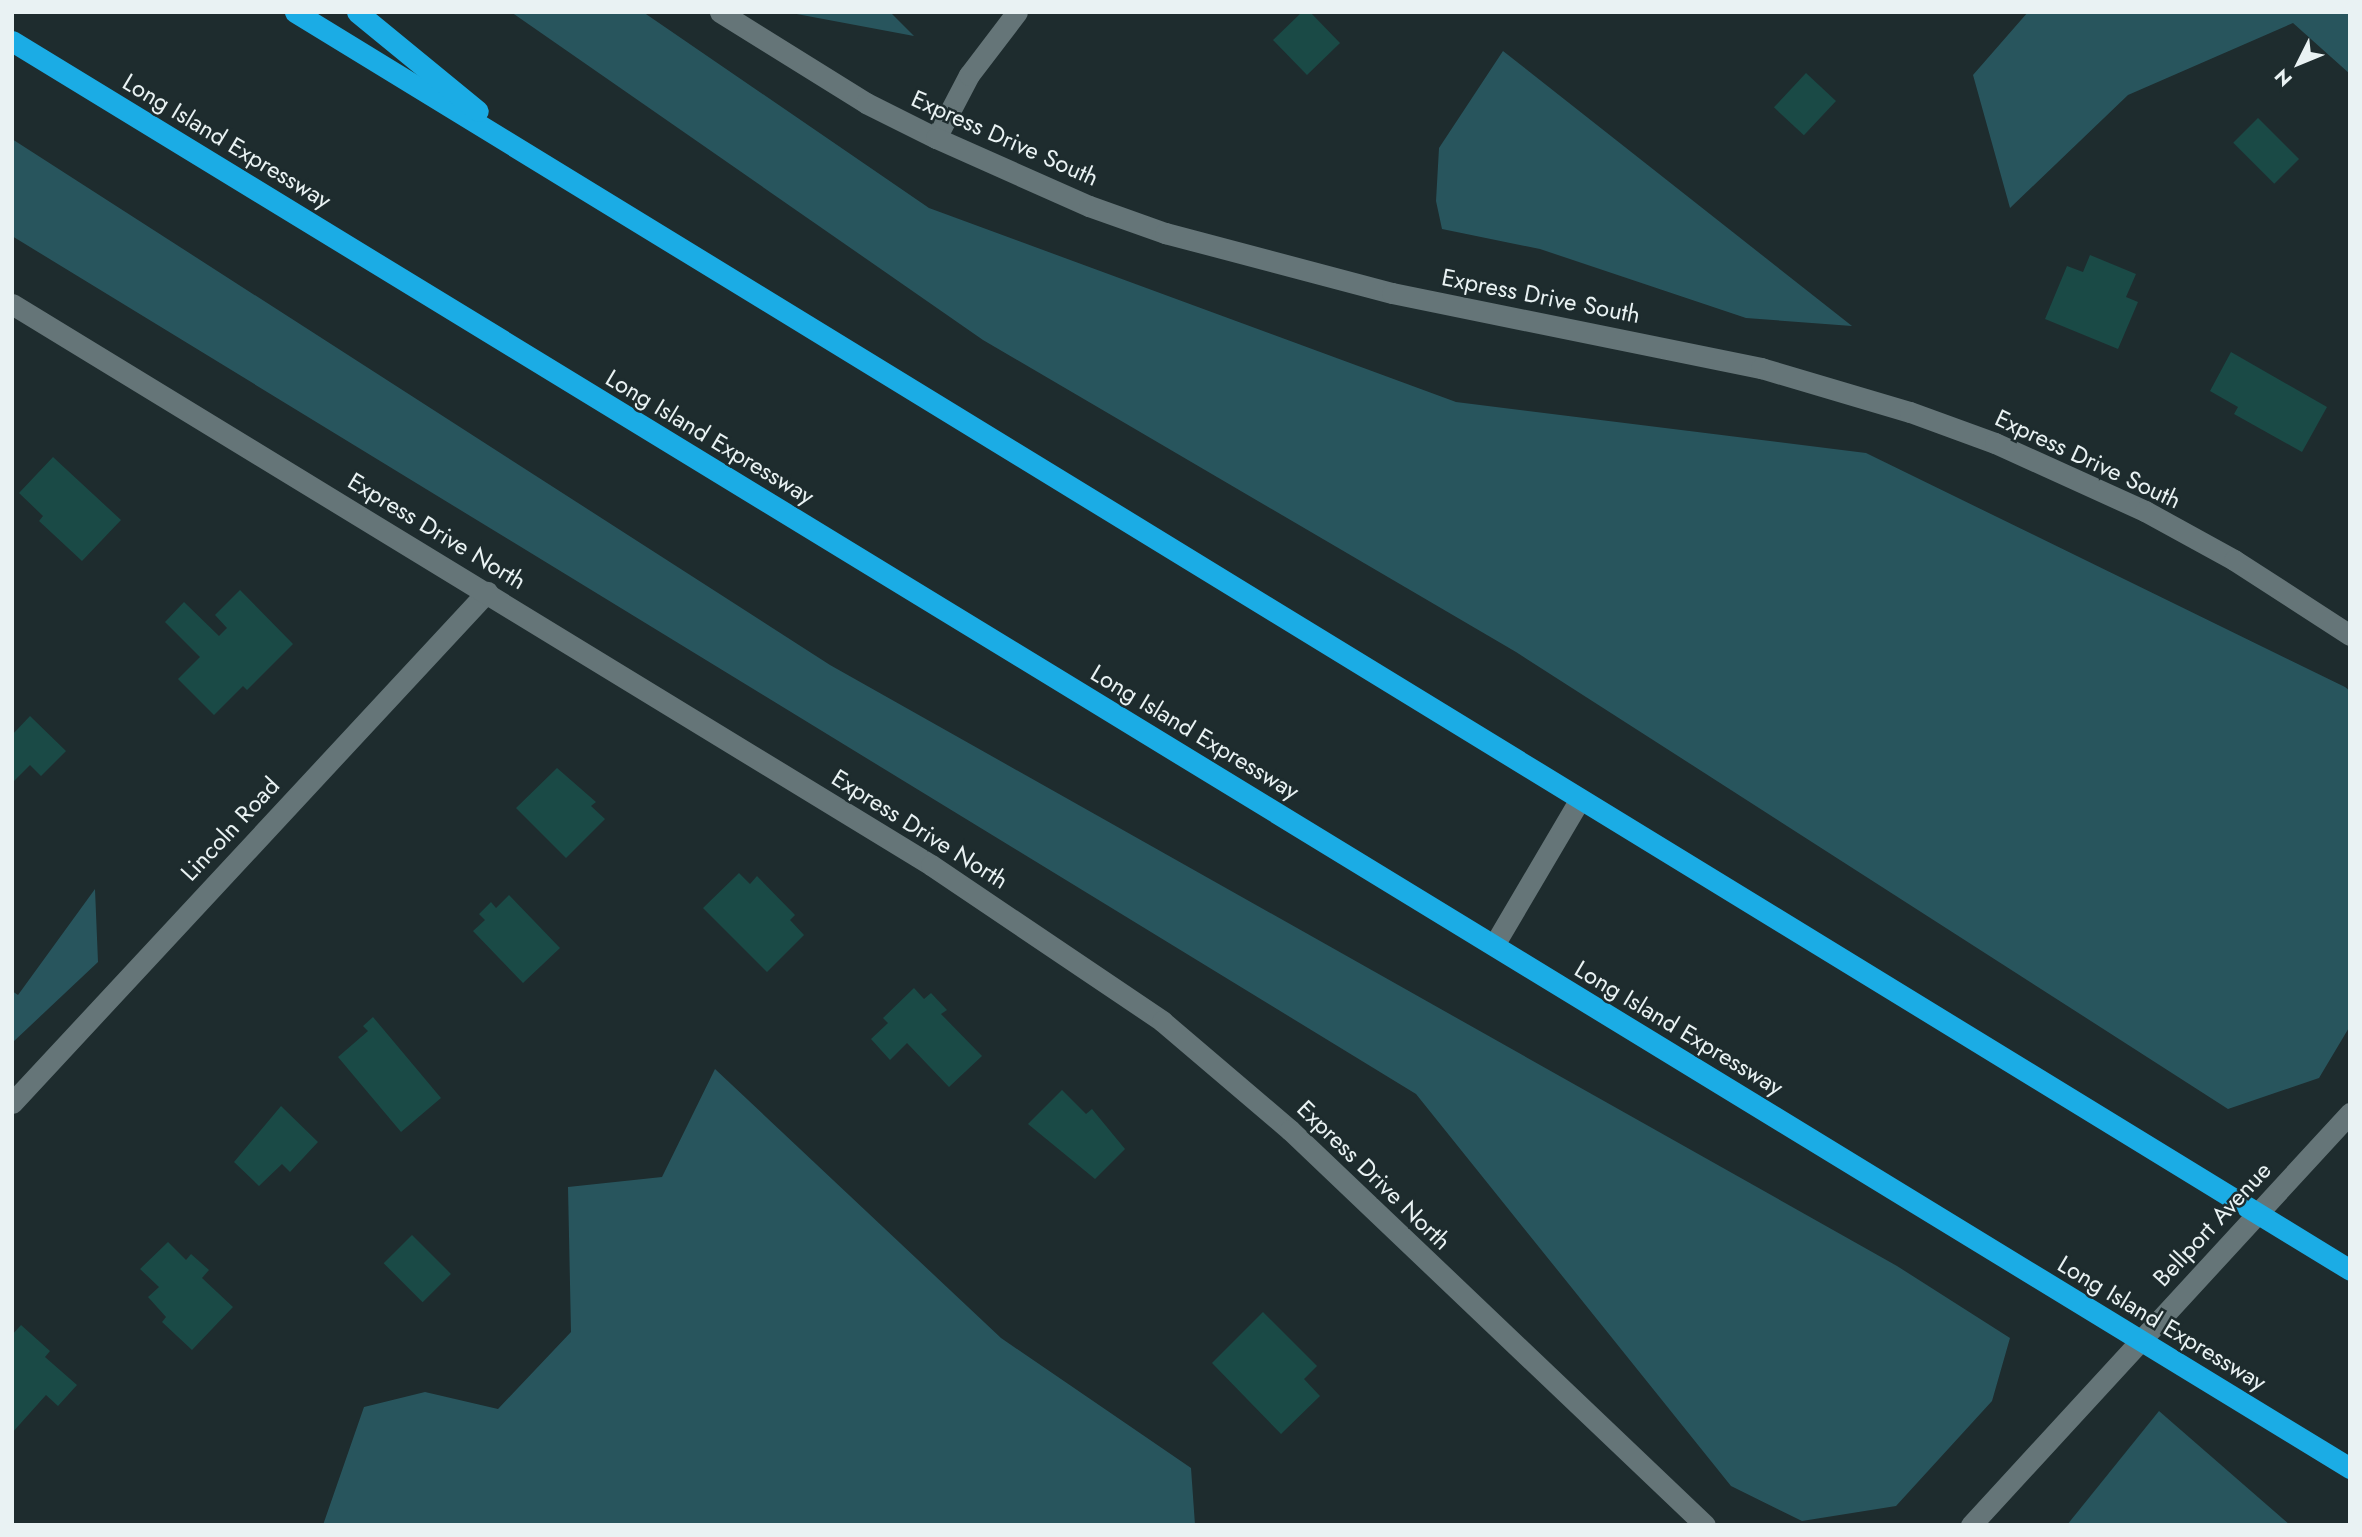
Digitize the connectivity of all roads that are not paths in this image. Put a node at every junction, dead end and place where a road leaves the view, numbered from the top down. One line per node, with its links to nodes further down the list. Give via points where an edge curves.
1 (295, 12): 7 (highway)
2 (357, 12): 7 (highway)
3 (720, 12): 6 (main road, Express Drive South, via 866,103)
4 (1017, 12): 6 (main road, via 968,75)
5 (12, 41): 12 (highway, Long Island Expressway)
6 (936, 138): 10 (main road, Express Drive South, via 1089,206 1239,256 1392,293 1748,365 1910,412 1994,443 2145,511 2234,560)
7 (542, 164): 11 (highway)
8 (12, 304): 9 (main road, Express Drive North)
9 (487, 592): 13 (main road, Lincoln Road); 17 (main road, Express Drive North, via 1003,911 1162,1021 1290,1130)
10 (2350, 635)
11 (1580, 799): 12 (main road); 15 (highway)
12 (1494, 945): 16 (highway, Long Island Expressway)
13 (12, 1103)
14 (2348, 1116): 18 (main road, Bellport Avenue)
15 (2350, 1270)
16 (2350, 1468)
17 (1704, 1525)
18 (1971, 1525)

